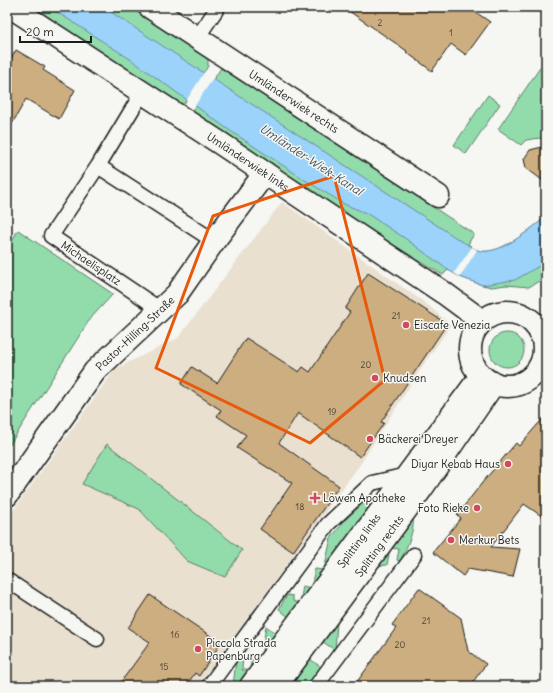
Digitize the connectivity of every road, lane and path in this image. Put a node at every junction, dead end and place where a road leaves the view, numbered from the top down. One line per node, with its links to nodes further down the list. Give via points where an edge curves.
1 (11, 7): 5 (street, Umländerwiek links)
2 (150, 7): 4 (street, Umländerwiek rechts)
3 (218, 7): 4 (lane)
4 (197, 38): 8 (street, Umländerwiek rechts)
5 (142, 93): 6 (lane, Michaelisplatz); 7 (street, Umländerwiek links)
6 (98, 166): 9 (lane); 10 (lane, Michaelisplatz, via 51,236)
7 (265, 173): 9 (street, Pastor-Hilling-Straße); 12 (street, Umländerwiek links)
8 (438, 196)
9 (214, 241): 10 (street, Pastor-Hilling-Straße, via 177,294)
10 (161, 310): 15 (street, Pastor-Hilling-Straße, via 95,371)
11 (539, 315): 12 (street, via 506,312 493,314); 13 (street, via 537,328 544,350 542,361 536,371 528,379 517,384 505,386)
12 (482, 321): 13 (street, via 474,330 470,354 474,366)
13 (488, 380): 14 (street, Splitting links); 21 (street, Splitting rechts, via 422,488)
14 (407, 475): 19 (lane, via 372,483 328,524); 20 (street, Splitting links)
15 (7, 495)
16 (414, 555): 22 (lane)
17 (7, 580): 18 (lane)
18 (97, 639)
19 (209, 686)
20 (251, 686)
21 (276, 686)
22 (316, 686)

